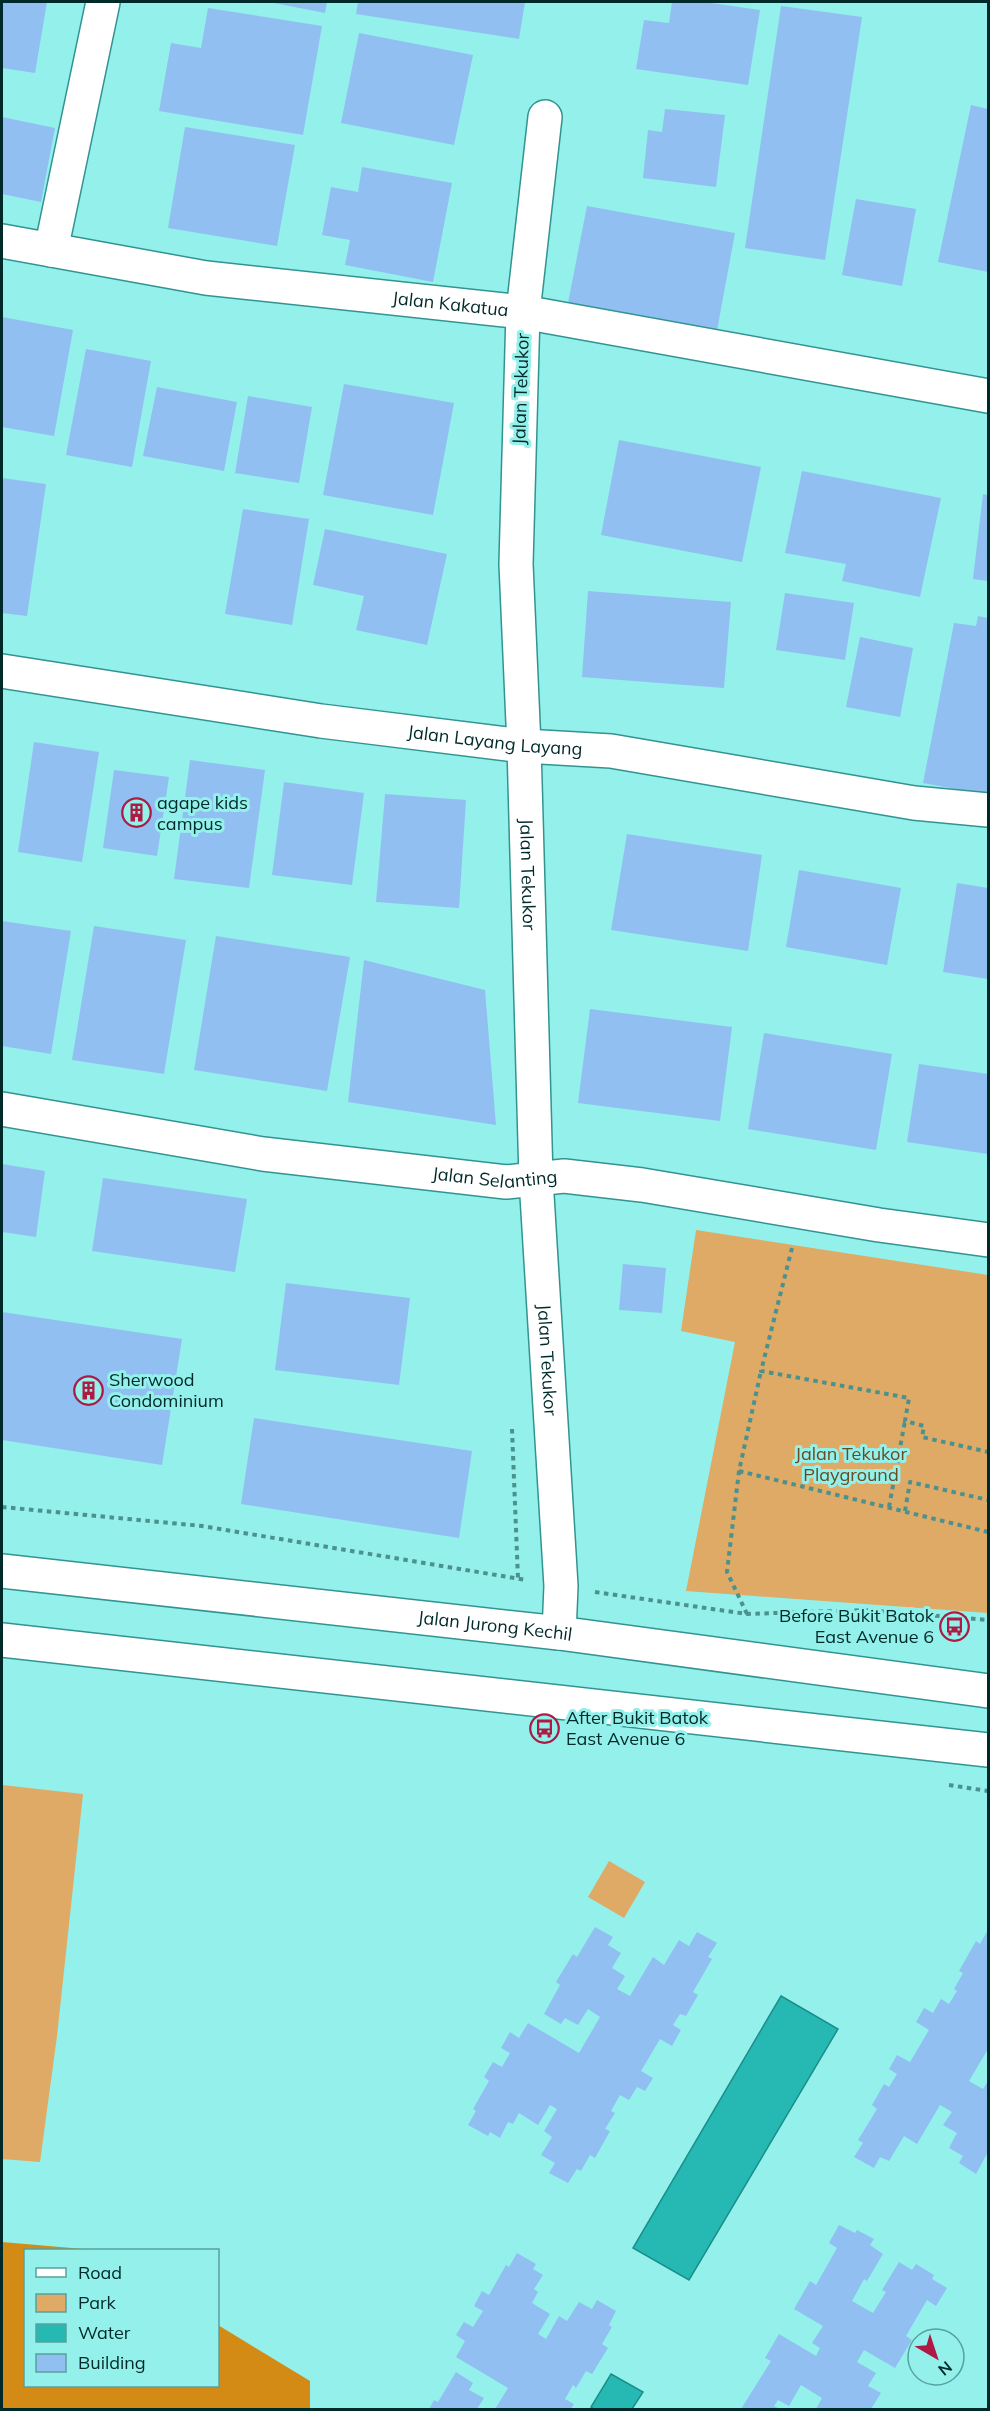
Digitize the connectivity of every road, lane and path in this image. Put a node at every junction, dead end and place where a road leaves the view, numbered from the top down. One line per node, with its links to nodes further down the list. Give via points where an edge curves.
1 (103, 2): 4 (street)
2 (545, 117): 5 (street, Jalan Tekukor)
3 (2, 241): 4 (street, Jalan Kakatua)
4 (51, 250): 5 (street, Jalan Kakatua, via 206,278)
5 (523, 312): 6 (street, Jalan Kakatua); 8 (street, Jalan Tekukor, via 516,564)
6 (988, 396)
7 (2, 670): 8 (street, Jalan Layang Layang, via 321,720)
8 (524, 746): 9 (street, Jalan Layang Layang, via 611,751 914,803); 11 (street, Jalan Tekukor)
9 (988, 810)
10 (2, 1109): 11 (street, Jalan Selanting, via 263,1154 506,1182)
11 (536, 1179): 12 (street, Jalan Selanting, via 564,1176 642,1185); 24 (street, Jalan Tekukor)
12 (801, 1210): 13 (street, Jalan Selanting); 14 (path)
13 (988, 1240)
14 (761, 1371): 15 (path, via 909,1398); 17 (path)
15 (905, 1421): 16 (path, via 924,1426 922,1437); 20 (path)
16 (988, 1452)
17 (739, 1471): 20 (path); 25 (path, via 727,1572)
18 (988, 1500): 21 (path, via 910,1482)
19 (2, 1507): 24 (path, via 202,1526)
20 (889, 1507): 21 (path)
21 (905, 1511): 22 (path)
22 (988, 1532)
23 (2, 1571): 27 (street, Jalan Jurong Kechil)
24 (561, 1586): 25 (path); 27 (street, Jalan Tekukor)
25 (747, 1614): 26 (path, via 866,1610)
26 (988, 1620)
27 (559, 1633): 29 (street, Jalan Jurong Kechil)
28 (2, 1640): 30 (street)
29 (988, 1691)
30 (988, 1750)

